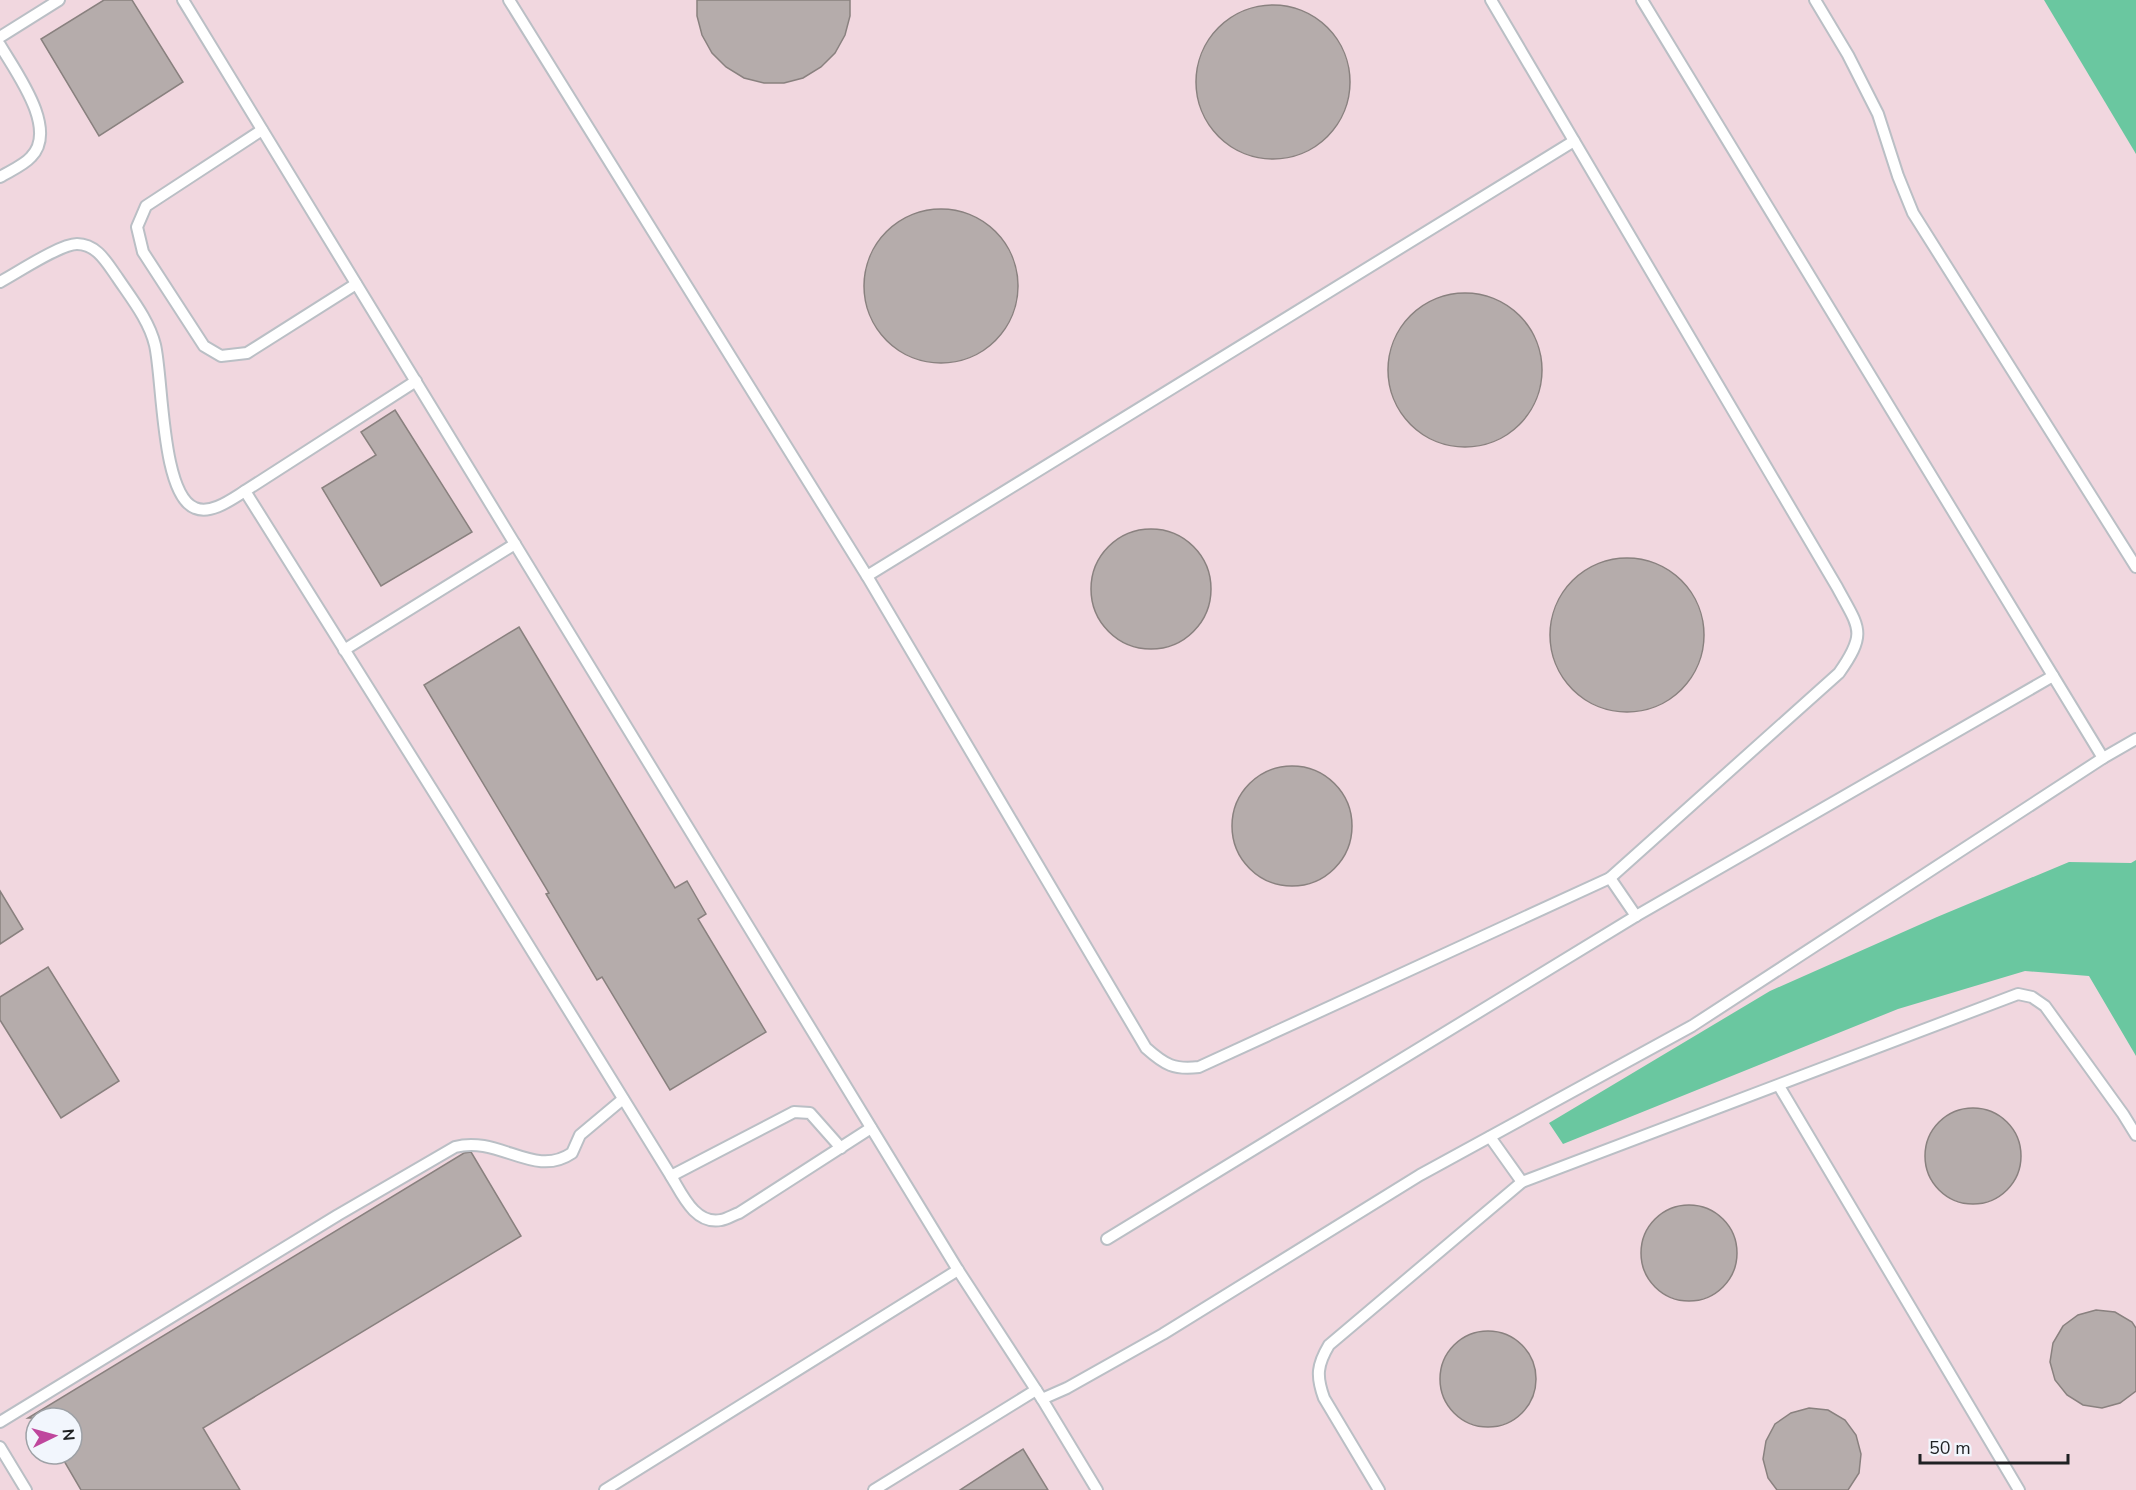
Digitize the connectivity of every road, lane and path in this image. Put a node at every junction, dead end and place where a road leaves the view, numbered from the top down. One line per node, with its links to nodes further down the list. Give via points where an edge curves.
1 (59, 0): 7 (lane)
2 (183, 0): 9 (lane)
3 (509, 0): 18 (lane)
4 (1491, 0): 10 (lane)
5 (1642, 0): 20 (lane)
6 (1815, 0): 17 (lane, via 1878,114 1913,213)
7 (0, 37)
8 (0, 45): 11 (lane, via 34,105 41,141 32,157)
9 (262, 130): 13 (lane); 13 (lane, via 146,206 137,226 143,252 204,346 222,356 247,353)
10 (1574, 141): 18 (lane); 23 (lane, via 1837,587 1856,623 1858,639 1839,673)
11 (0, 177)
12 (0, 282): 15 (lane, via 59,249 76,244 92,247 144,317 154,343 170,467 178,491 196,509 209,509)
13 (356, 284): 14 (lane)
14 (416, 381): 15 (lane); 16 (lane)
15 (244, 491): 19 (lane)
16 (515, 544): 19 (lane); 27 (lane)
17 (2136, 567)
18 (867, 576): 23 (lane, via 1146,1048 1161,1062 1181,1069 1199,1067)
19 (345, 650): 26 (lane)
20 (2053, 676): 22 (lane); 24 (lane)
21 (2136, 739): 22 (lane)
22 (2103, 758): 29 (lane, via 1692,1026)
23 (1610, 878): 24 (lane)
24 (1636, 916): 33 (lane)
25 (1779, 1086): 28 (lane, via 2018,994 2045,1006); 32 (lane); 43 (lane)
26 (623, 1099): 31 (lane); 36 (lane, via 580,1135 572,1153 553,1161 529,1160 478,1144 455,1147)
27 (871, 1128): 30 (lane); 34 (lane)
28 (2136, 1135)
29 (1490, 1137): 32 (lane); 35 (lane, via 1420,1175 1163,1334 1067,1388)
30 (841, 1148): 31 (lane, via 810,1113 794,1112); 31 (lane, via 739,1213 721,1220 706,1219 695,1212)
31 (671, 1176)
32 (1522, 1182): 42 (lane, via 1329,1345 1320,1359 1324,1398)
33 (1107, 1239)
34 (958, 1270): 35 (lane); 39 (lane)
35 (1039, 1394): 40 (lane); 41 (lane)
36 (0, 1422)
37 (0, 1447): 38 (lane)
38 (26, 1490)
39 (605, 1490)
40 (874, 1490)
41 (1096, 1490)
42 (1379, 1490)
43 (2019, 1490)

